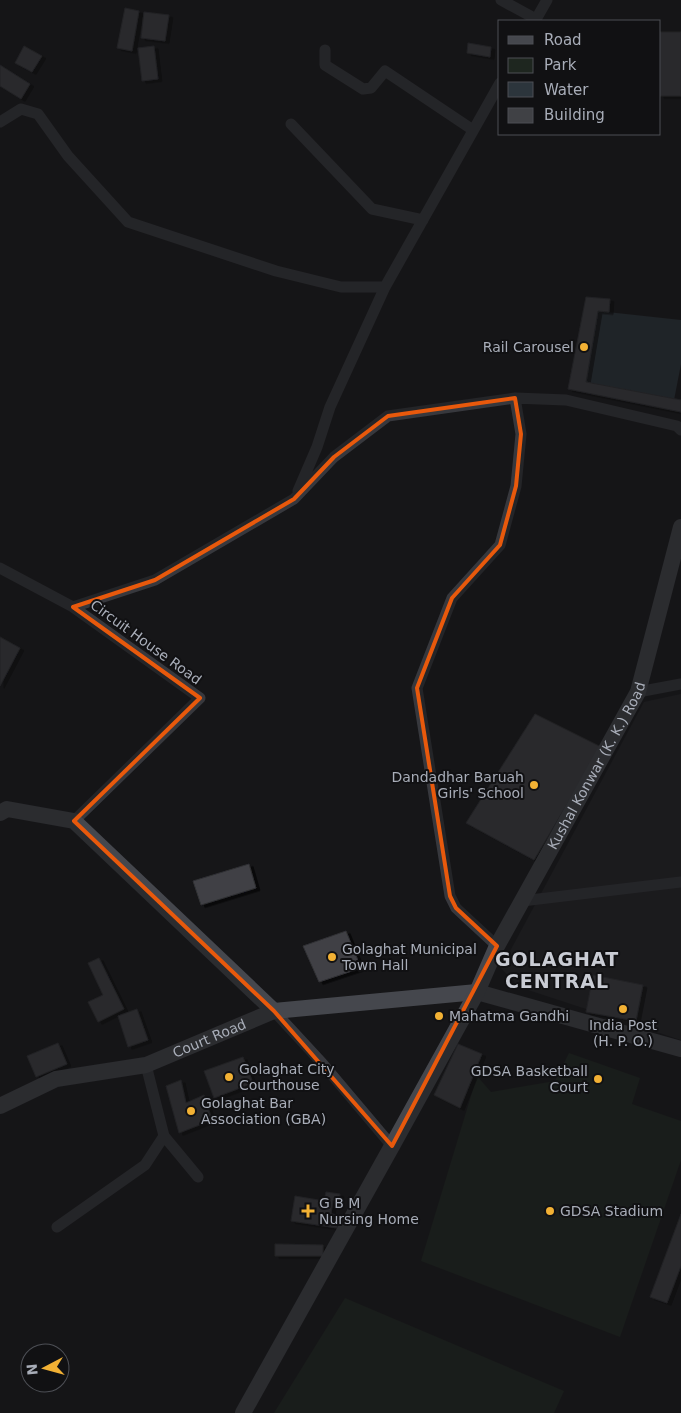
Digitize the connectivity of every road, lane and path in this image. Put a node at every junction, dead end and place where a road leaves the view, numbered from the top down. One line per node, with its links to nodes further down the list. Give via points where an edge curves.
1 (501, 0): 3 (street)
2 (547, 0): 3 (street)
3 (535, 20)
4 (325, 50): 8 (street, via 325,65 363,89 371,88 385,71)
5 (498, 87): 8 (street)
6 (0, 122): 10 (street, via 21,109 38,114 68,156 128,222 276,271 341,287)
7 (291, 124): 9 (street, via 372,208)
8 (474, 130): 9 (street)
9 (423, 220): 10 (street)
10 (385, 287): 13 (street, via 330,407)
11 (515, 398): 12 (street, via 566,400); 13 (street, via 388,416 334,457); 23 (street, via 521,434 516,486 500,544 452,598 417,688 450,896 456,908)
12 (680, 427)
13 (294, 500): 16 (street, via 155,580)
14 (681, 527): 18 (main road, Kushal Konwar (K. K.) Road)
15 (0, 568): 16 (street, Circuit House Road)
16 (73, 607): 20 (street, Circuit House Road, via 200,698)
17 (681, 684): 18 (street)
18 (638, 692): 22 (main road, Kushal Konwar (K. K.) Road)
19 (0, 813): 20 (main road, via 7,809)
20 (74, 821): 25 (main road)
21 (681, 882): 22 (street)
22 (522, 901): 23 (main road, Kushal Konwar (K. K.) Road)
23 (497, 946): 24 (main road, Kushal Konwar (K. K.) Road)
24 (476, 992): 25 (main road, Court Road); 26 (main road); 30 (main road, Kushal Konwar (K. K.) Road)
25 (274, 1011): 27 (main road, Court Road); 30 (street)
26 (681, 1049)
27 (146, 1065): 28 (main road, Court Road, via 56,1079); 29 (street)
28 (0, 1106)
29 (164, 1136): 31 (street); 32 (street, via 144,1165)
30 (392, 1146): 33 (main road, Kushal Konwar (K. K.) Road)
31 (198, 1177)
32 (57, 1227)
33 (243, 1413)

